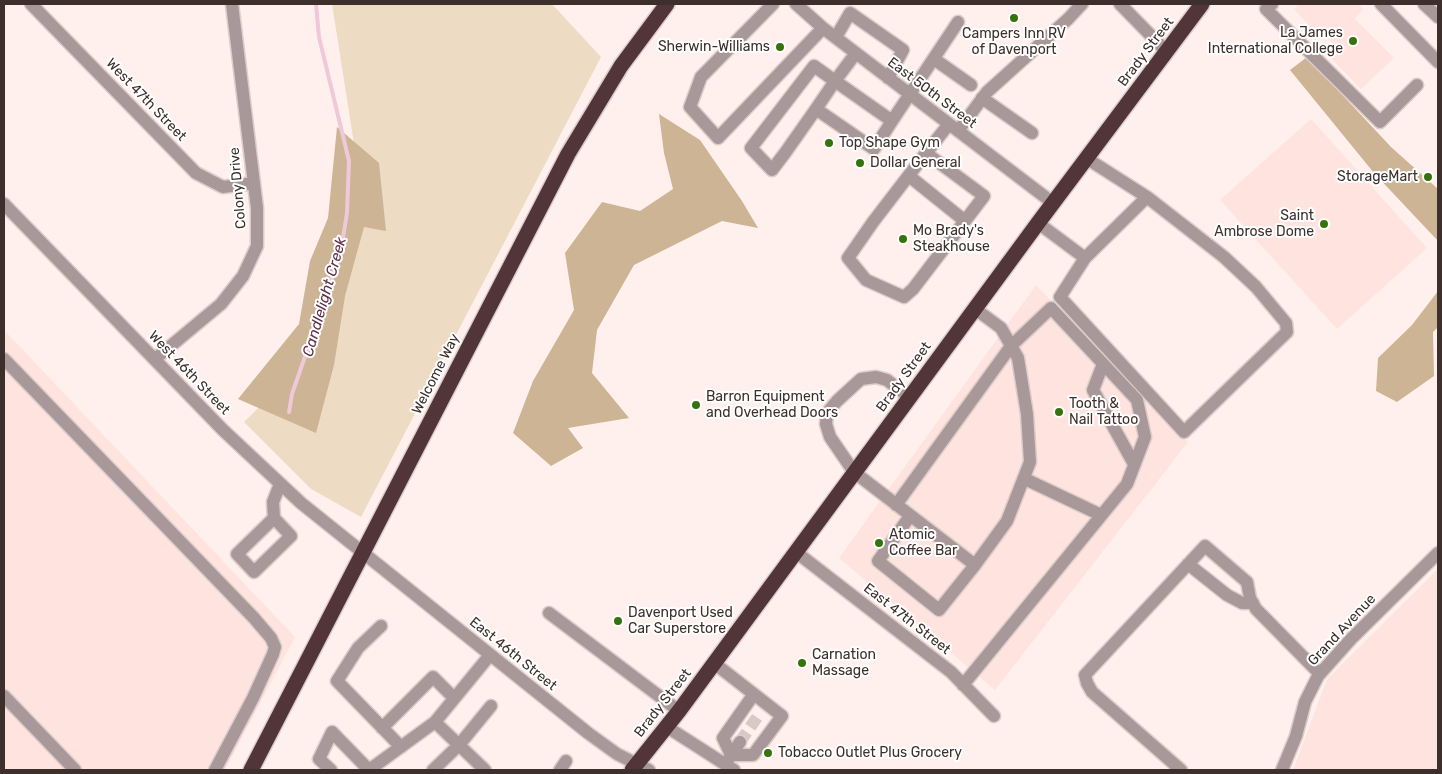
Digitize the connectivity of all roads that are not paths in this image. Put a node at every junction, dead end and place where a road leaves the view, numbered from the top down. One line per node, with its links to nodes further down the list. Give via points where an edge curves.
1 (31, 4): 33 (street, West 47th Street, via 196,174 223,187)
2 (232, 4): 33 (street, Colony Drive)
3 (667, 4): 55 (highway, Welcome Way, via 621,66 568,154)
4 (772, 4): 14 (street, via 701,77 690,107 718,138)
5 (796, 4): 14 (street, East 50th Street)
6 (1082, 4): 25 (street)
7 (1120, 4): 16 (street)
8 (1202, 4): 16 (highway, Brady Street)
9 (1272, 4): 23 (street, via 1266,9 1380,122)
10 (1381, 4): 19 (street)
11 (1424, 4): 12 (street)
12 (1438, 17)
13 (958, 22): 18 (street)
14 (823, 28): 15 (street, East 50th Street)
15 (836, 37): 17 (street, East 50th Street); 20 (street, via 850,13 903,50)
16 (1166, 52): 31 (highway, Brady Street)
17 (856, 53): 20 (street, East 50th Street); 21 (street)
18 (934, 59): 22 (street); 24 (street)
19 (1438, 62)
20 (888, 78): 24 (street, East 50th Street)
21 (835, 81): 26 (street); 26 (street, via 814,66 751,148 772,170); 27 (street)
22 (971, 85)
23 (1417, 86)
24 (910, 94): 27 (street); 28 (street, East 50th Street)
25 (982, 98): 28 (street); 29 (street)
26 (816, 109): 27 (street, via 874,148)
27 (892, 121)
28 (953, 127): 30 (street); 35 (street, East 50th Street)
29 (1032, 134)
30 (926, 153): 32 (street); 37 (street, via 984,196)
31 (1086, 158): 34 (street); 35 (highway, Brady Street)
32 (909, 176): 37 (street); 37 (street, via 848,258 866,280 904,297)
33 (254, 183): 43 (street, Colony Drive, via 257,246 243,276 221,304)
34 (1147, 197): 39 (street); 39 (street, via 1224,257 1256,287 1286,323 1287,332 1184,432 1060,297)
35 (1053, 203): 38 (highway, Brady Street)
36 (4, 204): 43 (street, West 46th Street)
37 (965, 221)
38 (1038, 223): 39 (street); 40 (highway, Brady Street)
39 (1085, 258)
40 (974, 308): 41 (street, via 1001,328); 45 (highway, Brady Street)
41 (1011, 346): 44 (street, via 1051,308); 48 (street, via 1018,358 1027,414 1030,462); 50 (street)
42 (4, 359): 81 (street, via 271,638 275,647 273,654)
43 (155, 359): 49 (street, West 46th Street)
44 (1103, 364): 46 (street, via 1093,390); 46 (street, via 1136,400 1145,437)
45 (909, 397): 47 (highway, Brady Street); 47 (street, via 887,380 876,377 861,379 827,413 830,437)
46 (1134, 464): 51 (street, via 1127,484)
47 (854, 472): 50 (street); 54 (highway, Brady Street)
48 (1025, 479): 51 (street); 58 (street, via 1007,521)
49 (280, 484): 53 (street, via 273,502); 55 (street, West 46th Street)
50 (896, 505): 52 (street)
51 (1101, 515): 65 (street)
52 (910, 516): 58 (street); 58 (street, via 878,561 939,610)
53 (274, 518)
54 (796, 552): 63 (highway, Brady Street); 65 (street, East 47th Street, via 951,672)
55 (363, 553): 62 (street, East 46th Street); 82 (highway, Welcome Way)
56 (1438, 553): 64 (street, Grand Avenue)
57 (1188, 564): 59 (street, via 1227,595 1242,603); 59 (street, via 1205,546 1247,582); 87 (street, via 1085,675 1092,692)
58 (975, 565)
59 (1253, 603): 64 (street)
60 (549, 613): 70 (street)
61 (381, 626): 74 (street, via 358,648 337,681)
62 (490, 655): 68 (street); 79 (street, East 46th Street, via 588,734)
63 (714, 663): 66 (street); 70 (highway, Brady Street)
64 (1320, 674): 88 (street, Grand Avenue, via 1305,702)
65 (963, 685): 71 (street, East 47th Street)
66 (754, 694): 78 (street, via 723,738); 78 (street, via 763,708 782,716 752,755)
67 (4, 696): 80 (street)
68 (454, 698): 72 (street); 74 (street, via 433,677)
69 (491, 706): 76 (street)
70 (679, 711): 73 (highway, Brady Street)
71 (994, 716)
72 (435, 722): 76 (street); 77 (street)
73 (667, 727): 78 (street); 79 (highway, Brady Street)
74 (382, 728): 77 (street)
75 (740, 742): 78 (street)
76 (459, 745): 85 (street); 86 (street)
77 (400, 746): 84 (street)
78 (728, 765)
79 (639, 768)
80 (75, 770)
81 (215, 770)
82 (251, 770)
83 (331, 770): 84 (street, via 319,759 332,732)
84 (369, 770)
85 (433, 770)
86 (485, 770)
87 (1181, 770)
88 (1282, 770)

